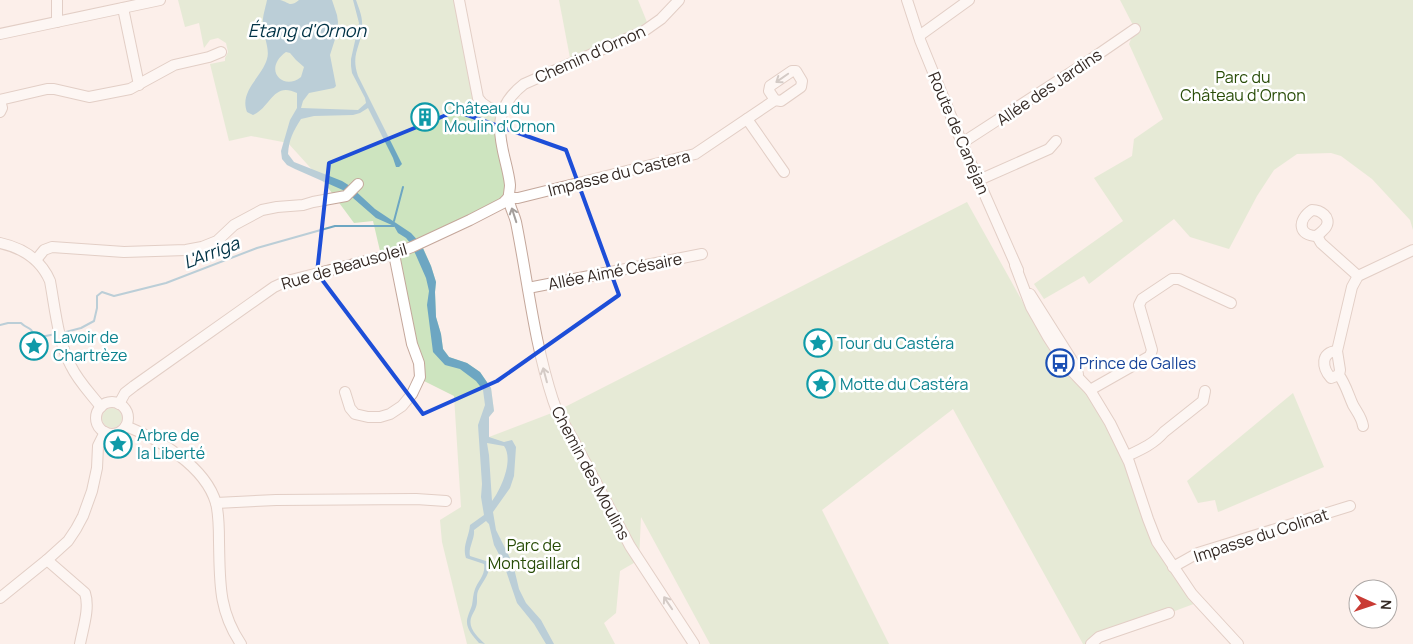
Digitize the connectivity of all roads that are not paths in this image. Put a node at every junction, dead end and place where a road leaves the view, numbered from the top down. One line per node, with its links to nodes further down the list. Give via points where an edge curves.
1 (57, 0): 9 (street)
2 (160, 0): 7 (street)
3 (459, 0): 17 (street, via 478,98 484,105)
4 (678, 0): 17 (street, Chemin d'Ornon, via 661,19 644,31 524,84)
5 (907, 0): 12 (street, Route de Canéjan)
6 (969, 0): 12 (street)
7 (145, 2): 8 (street)
8 (123, 8): 9 (street); 14 (street)
9 (57, 22): 11 (street)
10 (1135, 29): 21 (street, Allée des Jardins)
11 (0, 34)
12 (919, 36): 21 (street, Route de Canéjan)
13 (221, 52): 14 (street, via 174,65)
14 (139, 85): 15 (street, via 89,97 47,89)
15 (0, 99): 18 (street)
16 (775, 100): 19 (street, Impasse du Castera)
17 (503, 111): 25 (street, Chemin d'Ornon, via 500,125 510,185)
18 (0, 112)
19 (747, 119): 22 (street); 25 (street, Impasse du Castera, via 695,154)
20 (1056, 141): 23 (street, via 1049,149)
21 (962, 143): 23 (street, Route de Canéjan)
22 (784, 172)
23 (979, 180): 37 (street, Route de Canéjan, via 1031,307 1066,365)
24 (358, 184): 31 (street, via 346,196 303,206 262,210 234,225 217,241 202,247 124,252 52,248 44,250)
25 (508, 198): 29 (street, Rue de Beausoleil); 33 (street, Chemin des Moulins, one-way to 25, via 516,220)
26 (1317, 236): 32 (street)
27 (0, 243): 31 (street, via 18,248)
28 (1413, 250): 32 (street)
29 (394, 254): 38 (street, via 412,344 420,363 420,377 402,406 380,417 355,414); 40 (street, Rue de Beausoleil, via 274,287 130,389)
30 (702, 254): 33 (street, Allée Aimé Césaire)
31 (36, 260): 41 (street, via 50,281 71,368)
32 (1358, 276): 35 (street, via 1352,287)
33 (528, 288): 55 (street, Chemin des Moulins, one-way to 33, via 630,546 557,411 542,364)
34 (1231, 303): 37 (street, via 1179,279 1169,279 1142,299 1139,305 1152,350 1150,356)
35 (1337, 352): 36 (street); 36 (street, via 1326,356 1324,361 1331,378)
36 (1339, 375): 43 (street)
37 (1090, 390): 45 (street, Route de Canéjan)
38 (345, 392)
39 (1205, 392): 45 (street, via 1203,401 1158,439)
40 (119, 404): 41 (street, via 113,402); 42 (street, via 127,413)
41 (101, 407): 44 (street, via 97,420)
42 (126, 426): 44 (street, via 114,434); 47 (street, via 146,435 196,469)
43 (1364, 426)
44 (105, 432): 49 (street, via 98,446 97,468 83,516 71,538)
45 (1127, 456): 50 (street, Route de Canéjan, via 1157,542)
46 (446, 501): 47 (street)
47 (216, 503): 54 (street, via 224,611)
48 (1350, 506): 50 (street, Impasse du Colinat, via 1198,554)
49 (47, 560): 51 (street); 53 (street, via 85,593 87,599)
50 (1174, 567): 57 (street, Route de Canéjan, via 1199,602)
51 (0, 598)
52 (1169, 613): 56 (street, via 1099,637)
53 (80, 644)
54 (241, 644)
55 (694, 644)
56 (1091, 644)
57 (1238, 644)

